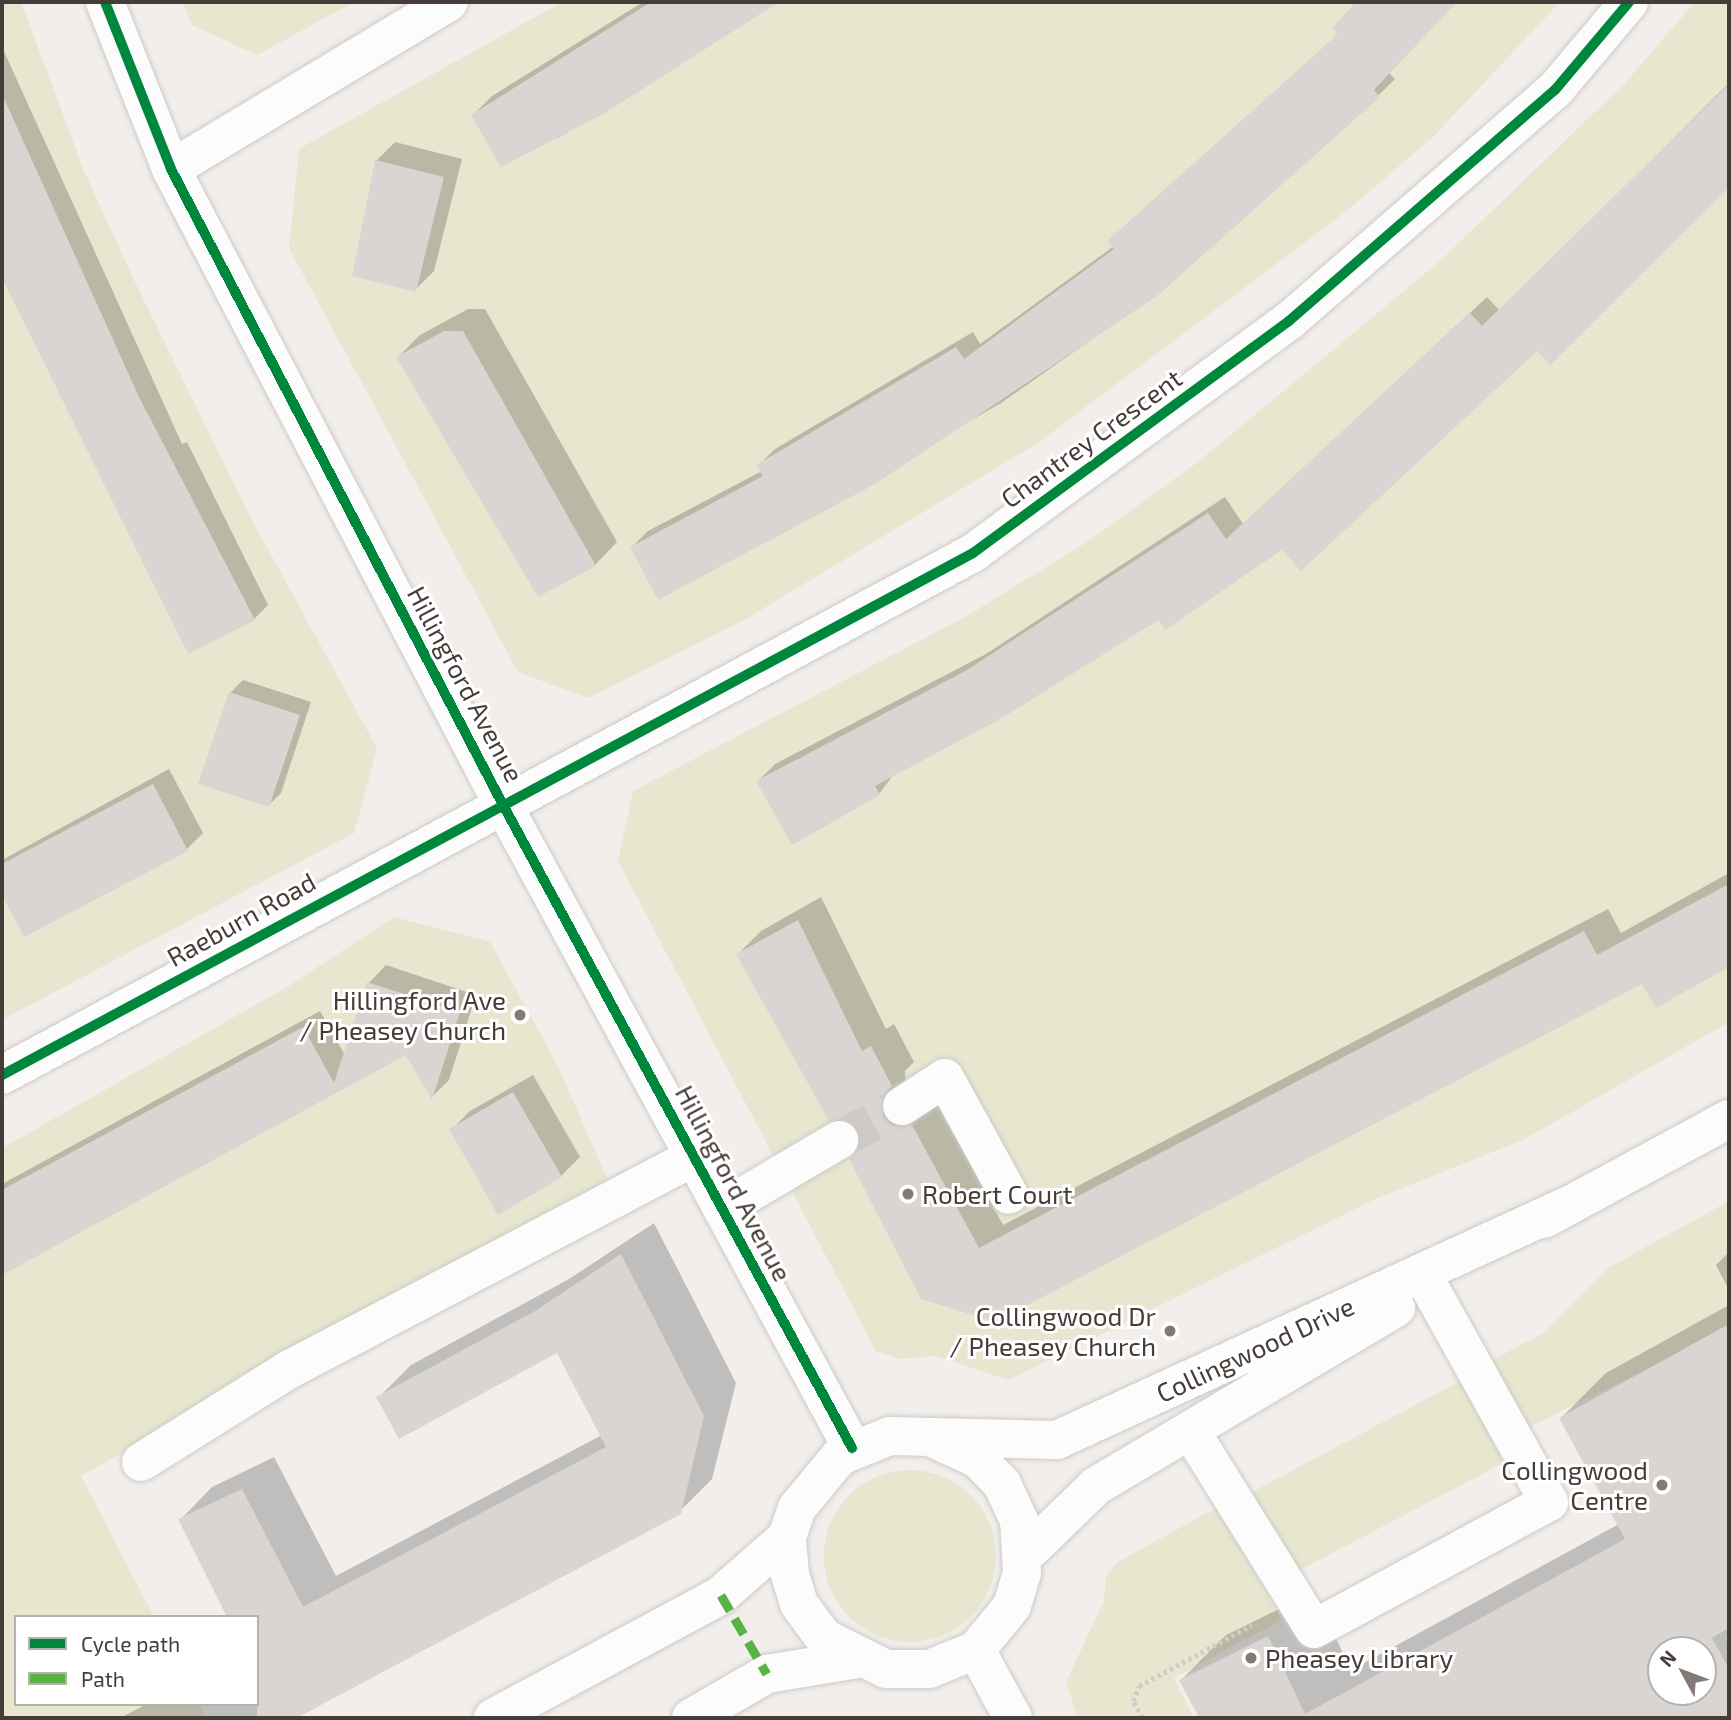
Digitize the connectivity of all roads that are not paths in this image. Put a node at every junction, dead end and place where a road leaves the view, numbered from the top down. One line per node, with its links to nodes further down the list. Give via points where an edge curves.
1 (105, 2): 4 (street, Hillingford Avenue)
2 (449, 2): 4 (street)
3 (1629, 2): 5 (street, Chantrey Crescent, via 1555,90 1289,321 973,553)
4 (171, 169): 5 (street, Hillingford Avenue)
5 (502, 803): 6 (street, Raeburn Road); 10 (street, Hillingford Avenue)
6 (2, 1075)
7 (902, 1106): 11 (street, via 945,1078)
8 (1729, 1119): 12 (street, Collingwood Drive)
9 (839, 1140): 13 (street)
10 (694, 1157): 13 (street, Hillingford Avenue); 18 (street, via 290,1370)
11 (1009, 1195)
12 (1567, 1206): 14 (street, Collingwood Drive); 16 (street, Collingwood Drive, via 1057,1440)
13 (722, 1209): 17 (street, Hillingford Avenue)
14 (1430, 1288): 15 (street, Collingwood Drive); 15 (street, via 1549,1502 1314,1629)
15 (1190, 1430): 20 (street, Collingwood Drive, via 1096,1486)
16 (932, 1438): 17 (street, Collingwood Drive, via 890,1436); 20 (street, Collingwood Drive, via 965,1450 993,1472 1015,1506)
17 (852, 1448): 19 (street, Collingwood Drive, via 805,1492)
18 (141, 1462)
19 (787, 1537): 22 (street, Collingwood Drive, via 792,1582 805,1614 824,1638); 23 (street, Collingwood Drive, via 721,1595)
20 (1024, 1556): 21 (street, Collingwood Drive, via 1012,1606)
21 (975, 1650): 22 (street, Collingwood Drive, via 913,1671); 25 (street)
22 (858, 1659): 24 (street, Collingwood Drive, via 767,1674)
23 (493, 1718)
24 (691, 1718)
25 (1013, 1718)

